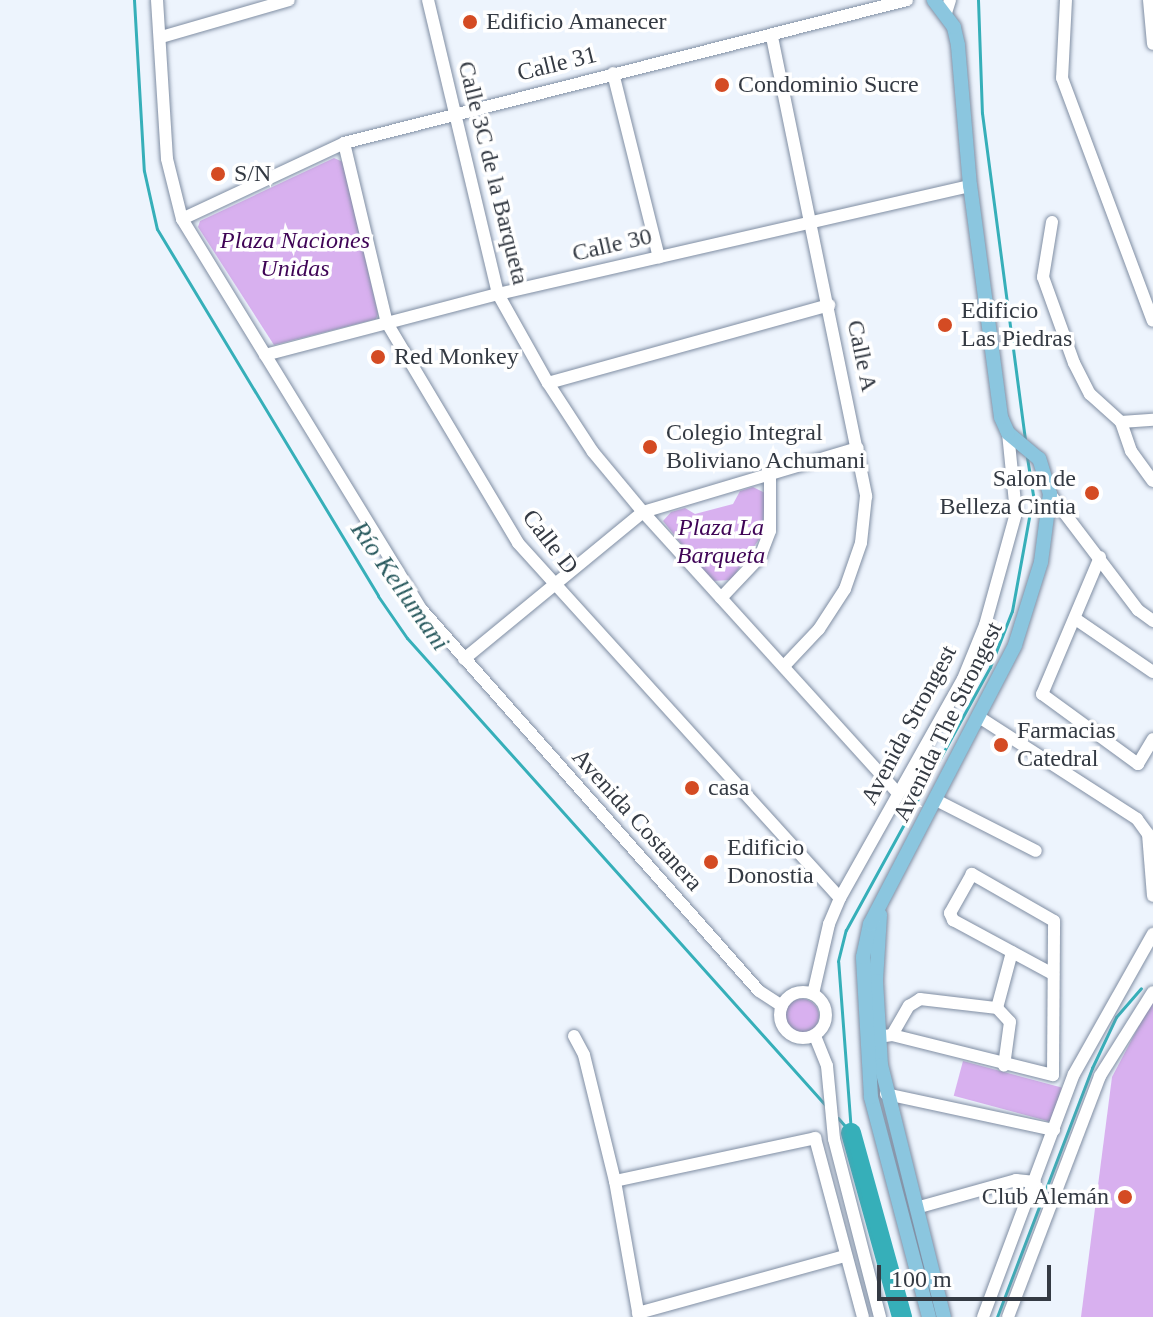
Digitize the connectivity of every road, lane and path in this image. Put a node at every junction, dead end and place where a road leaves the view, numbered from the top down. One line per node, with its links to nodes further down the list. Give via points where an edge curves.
1 (157, 0): 9 (street, Avenida Costanera)
2 (289, 0): 9 (street)
3 (428, 0): 13 (street, Calle 3C de la Barqueta)
4 (907, 0): 10 (street, Calle 31)
5 (934, 0): 8 (main road, Avenida Strongest)
6 (1066, 0): 22 (street, via 1062,78)
7 (1149, 0): 11 (street)
8 (948, 6): 15 (main road, Avenida Strongest, via 958,45)
9 (161, 37): 16 (street, Avenida Costanera, via 170,179)
10 (772, 37): 12 (street, Calle 31); 17 (street, Calle A)
11 (1153, 44)
12 (613, 73): 13 (street, Calle 31); 19 (street)
13 (455, 112): 14 (street, Calle 31); 20 (street, Calle 3C de la Barqueta)
14 (344, 143): 16 (street, Calle 31); 23 (street, Calle D)
15 (970, 186): 17 (street, Calle 30); 28 (main road, Avenida Strongest, via 1001,417)
16 (182, 219): 24 (street, Avenida Costanera)
17 (810, 222): 19 (street, Calle 30); 21 (street, Calle A)
18 (1052, 222): 27 (street, via 1043,277 1081,380)
19 (659, 257): 20 (street, Calle 30)
20 (498, 294): 23 (street, Calle 30); 25 (street, Calle 3C de la Barqueta)
21 (829, 305): 25 (street); 29 (street, Calle A)
22 (1153, 321)
23 (387, 323): 24 (street, Calle 30); 35 (street, Calle D, via 518,543)
24 (265, 355): 39 (street, Avenida Costanera, via 421,609)
25 (548, 383): 33 (street, Calle 3C de la Barqueta, via 593,452)
26 (1153, 420): 27 (street)
27 (1121, 422): 31 (street, via 1131,451)
28 (1012, 437): 32 (main road, Avenida The Strongest, via 1046,470); 44 (street, Avenida Strongest, via 1016,495 1008,556 963,679)
29 (858, 448): 30 (street); 40 (street, Calle A, via 866,496 861,543 845,589 819,629)
30 (770, 474): 33 (street); 36 (street, via 774,502 765,544 743,580)
31 (1153, 481)
32 (1050, 494): 34 (street); 42 (main road, Avenida The Strongest, via 1047,530 1015,645)
33 (643, 512): 35 (street); 36 (street, Calle 3C de la Barqueta)
34 (1100, 557): 37 (street); 38 (street, via 1138,610)
35 (555, 585): 39 (street); 49 (street, Calle D)
36 (721, 598): 40 (street, Calle 3C de la Barqueta)
37 (1077, 620): 41 (street); 43 (street, via 1042,694 1138,764)
38 (1153, 621)
39 (464, 659): 55 (street, Avenida Costanera, via 759,991)
40 (785, 665): 44 (street, Calle 3C de la Barqueta)
41 (1153, 672)
42 (979, 717): 45 (main road, Avenida The Strongest); 46 (street, via 1103,794)
43 (1153, 739)
44 (898, 793): 49 (street, Avenida Strongest)
45 (936, 800): 47 (street); 59 (main road, Avenida The Strongest, via 883,899 876,948)
46 (1150, 831): 48 (street)
47 (1036, 851)
48 (1153, 896)
49 (840, 898): 54 (street, Avenida Strongest, via 826,933)
50 (1153, 934): 62 (street, via 1087,1047)
51 (1012, 952): 52 (street); 52 (street, via 951,916 972,874 1054,921); 56 (street)
52 (1053, 974): 60 (street, via 1052,1077)
53 (1153, 992): 73 (street, via 1100,1076)
54 (813, 994): 55 (street, via 795,993); 58 (street, via 827,1012)
55 (782, 1006): 58 (street, via 780,1021 788,1033 802,1039)
56 (997, 1008): 59 (street, via 920,999); 60 (street, via 1010,1022)
57 (574, 1036): 63 (street, via 584,1055)
58 (815, 1036): 69 (street, via 827,1066 843,1171)
59 (878, 1036): 60 (street); 61 (main road, Avenida The Strongest)
60 (1004, 1066)
61 (878, 1096): 62 (street); 65 (main road, Avenida The Strongest)
62 (1054, 1130): 64 (street)
63 (615, 1181): 66 (street, via 815,1138); 67 (street)
64 (1035, 1182): 65 (street, via 1016,1180); 72 (street)
65 (909, 1209): 70 (main road, Avenida The Strongest); 71 (main road, Avenida The Strongest)
66 (845, 1256): 67 (street); 68 (street)
67 (638, 1315)
68 (863, 1317)
69 (880, 1317)
70 (929, 1317)
71 (944, 1317)
72 (983, 1317)
73 (1008, 1317)

